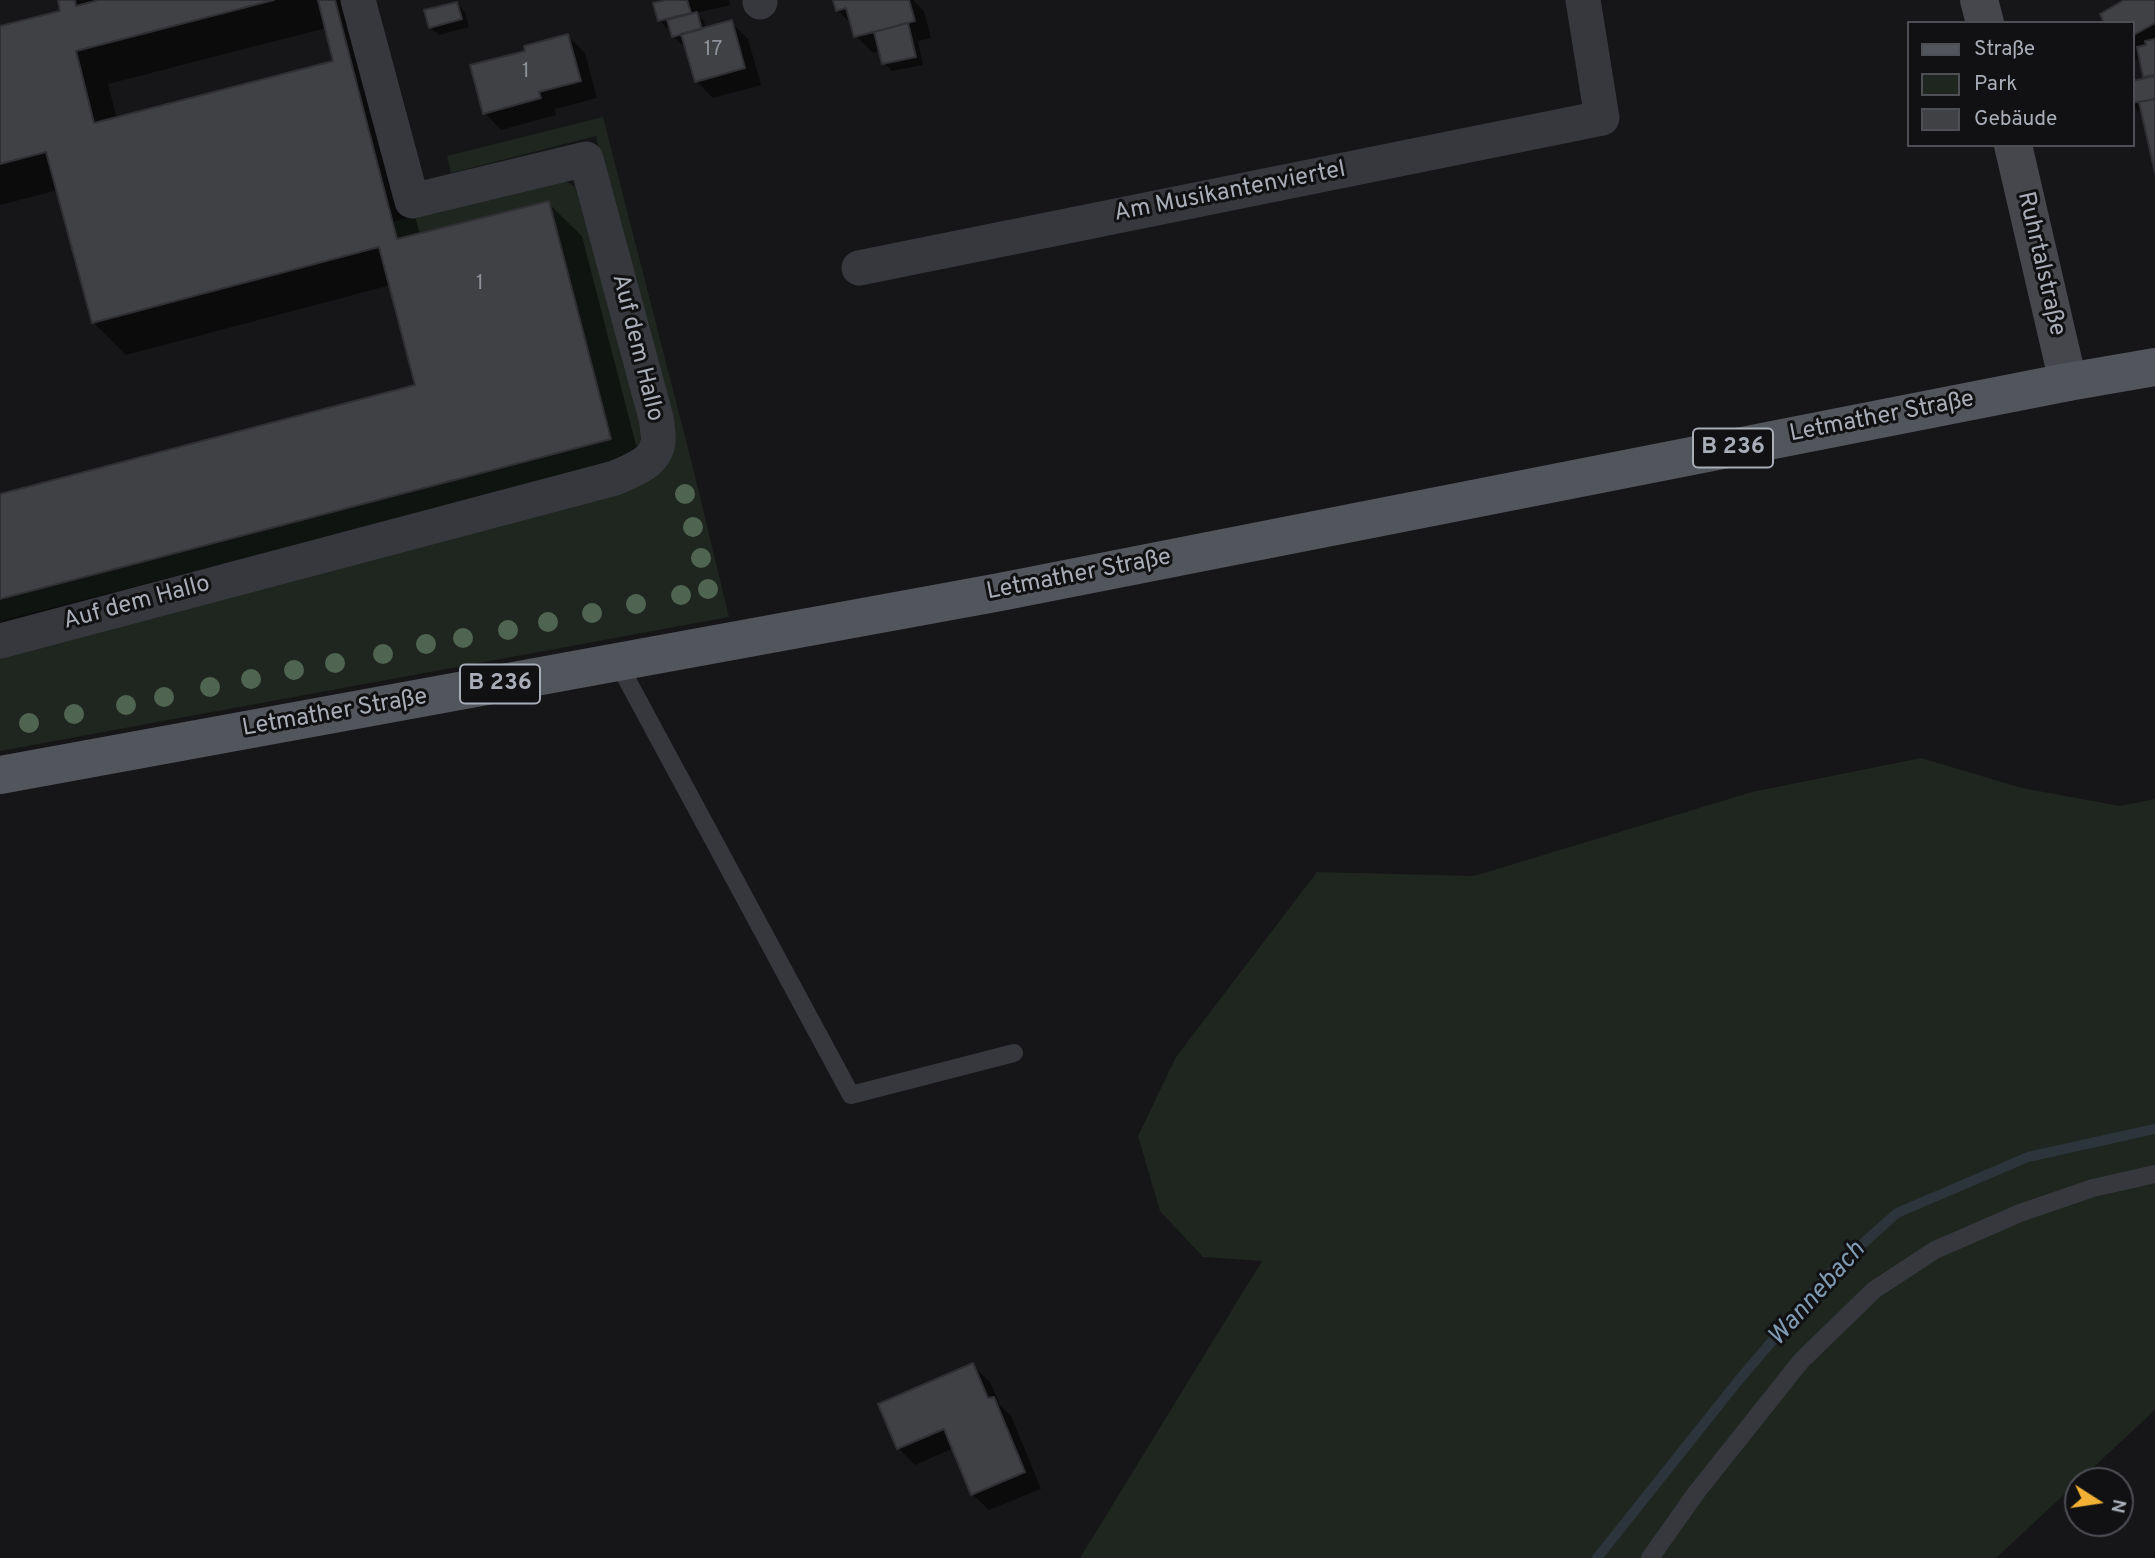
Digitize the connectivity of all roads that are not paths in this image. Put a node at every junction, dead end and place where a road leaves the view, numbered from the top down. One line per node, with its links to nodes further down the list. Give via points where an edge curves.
1 (358, 0): 9 (street, Auf dem Hallo, via 412,201 586,159 656,418 658,441 651,459 615,478)
2 (1583, 0): 6 (street, Am Musikantenviertel, via 1602,118)
3 (1979, 0): 4 (main road)
4 (1984, 21)
5 (2013, 147): 8 (main road, Ruhrtalstraße)
6 (859, 268)
7 (2155, 367): 8 (main road, Letmather Straße / B 236)
8 (2068, 382): 10 (main road, Letmather Straße / B 236)
9 (0, 641)
10 (618, 663): 11 (main road, Letmather Straße / B 236); 12 (lane, via 851,1096)
11 (0, 775)
12 (1014, 1053)
13 (2155, 1174): 14 (lane, via 2093,1188 2020,1213 1935,1250 1874,1290 1801,1361)
14 (1650, 1558)

